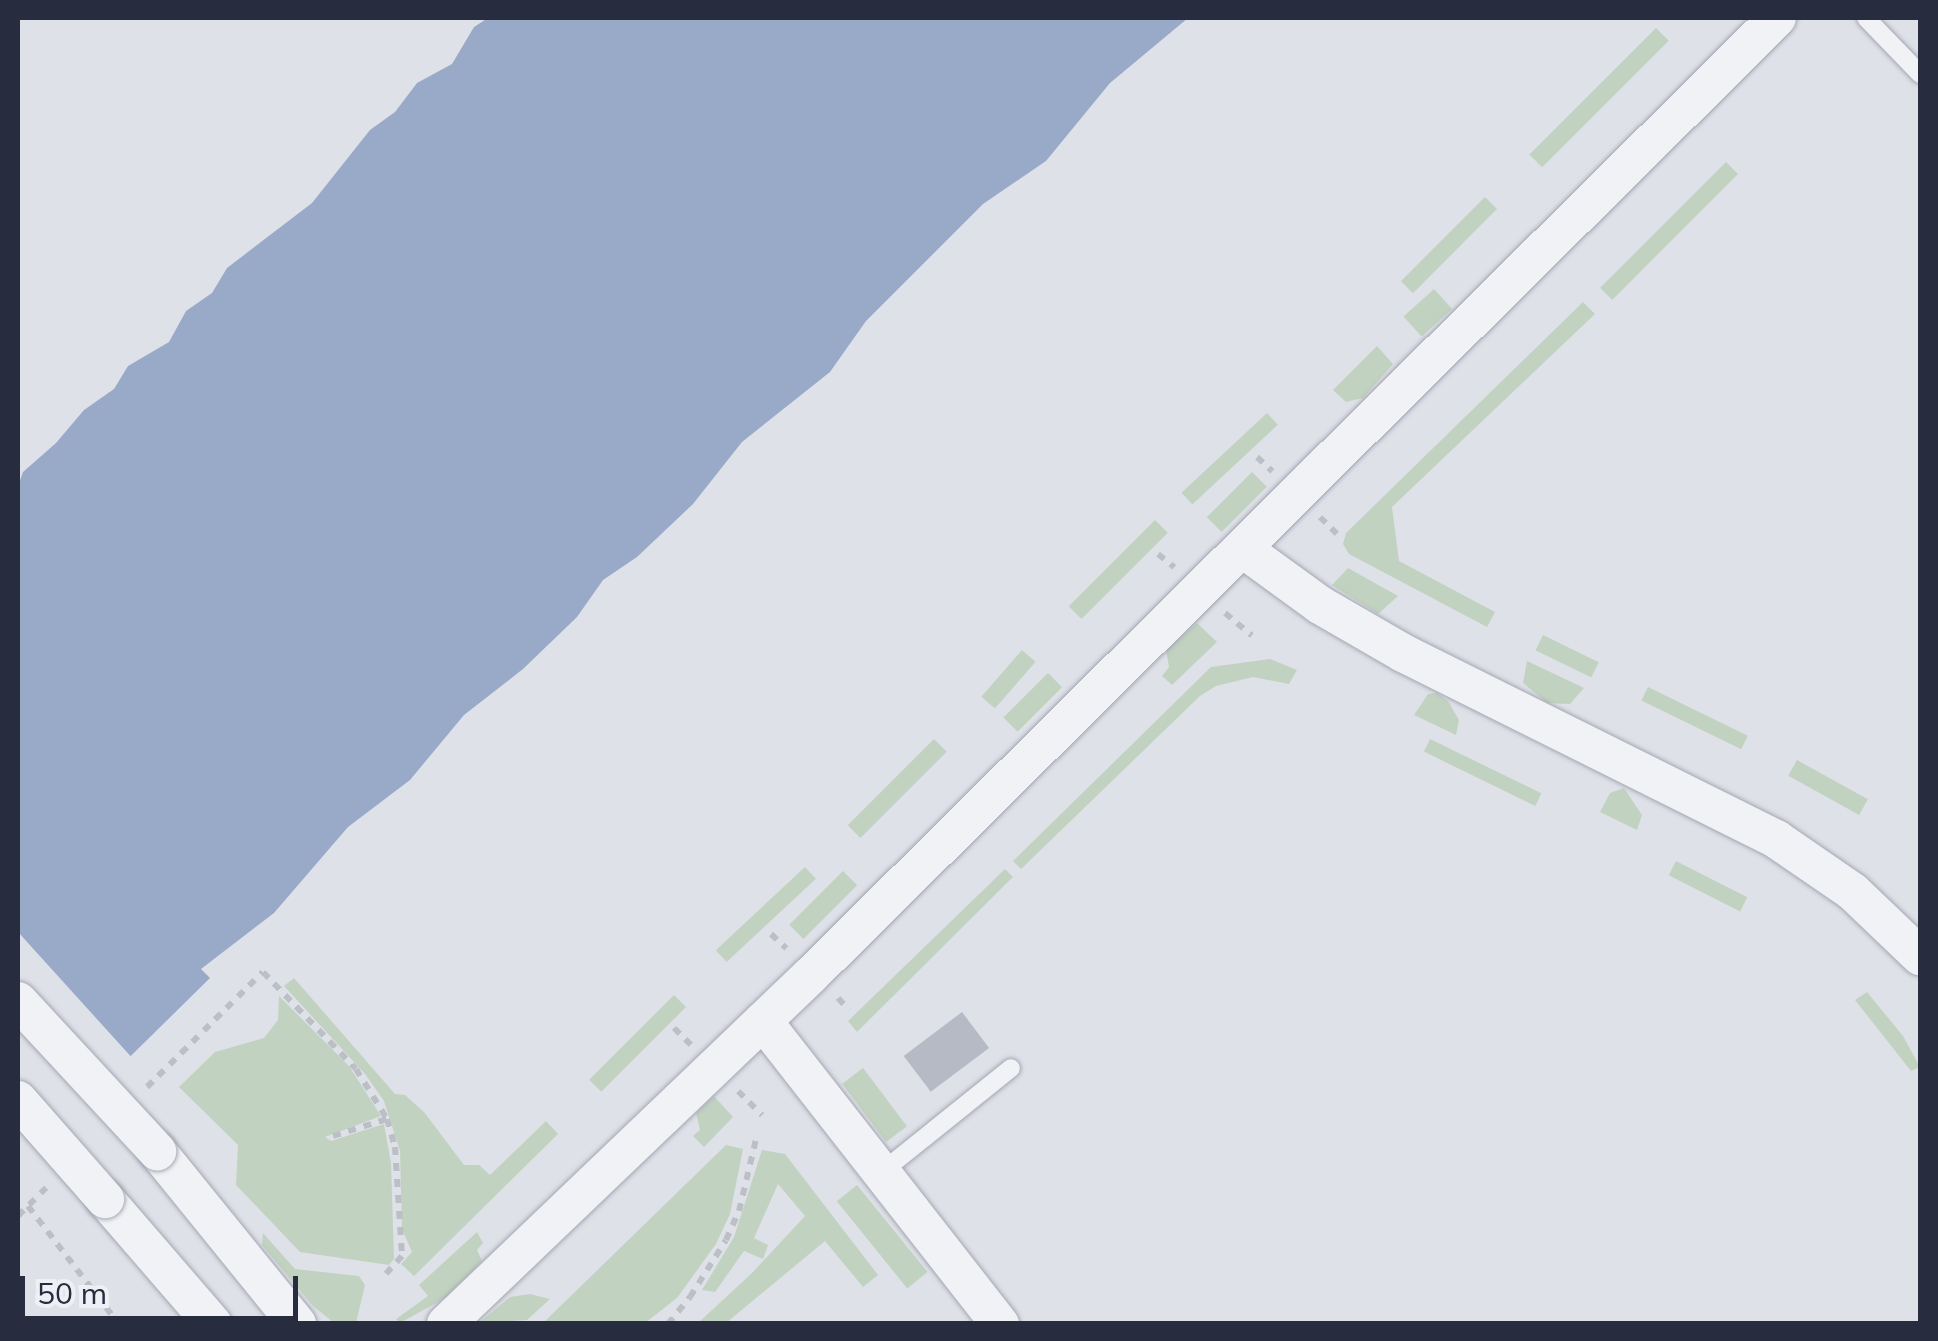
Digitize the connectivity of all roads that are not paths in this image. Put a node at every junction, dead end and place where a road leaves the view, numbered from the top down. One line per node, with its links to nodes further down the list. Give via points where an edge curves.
1 (1778, 18): 4 (street)
2 (1866, 18): 3 (lane)
3 (1920, 74)
4 (1243, 549): 5 (street, via 1320,606 1403,653 1776,839 1853,892); 7 (street)
5 (1920, 956)
6 (18, 1001): 13 (street, bridge, via 157,1151)
7 (763, 1021): 10 (street); 11 (street)
8 (1012, 1068): 10 (lane)
9 (18, 1100): 12 (street, bridge)
10 (883, 1171): 14 (street)
11 (445, 1322)
12 (212, 1324)
13 (297, 1324)
14 (1000, 1324)

